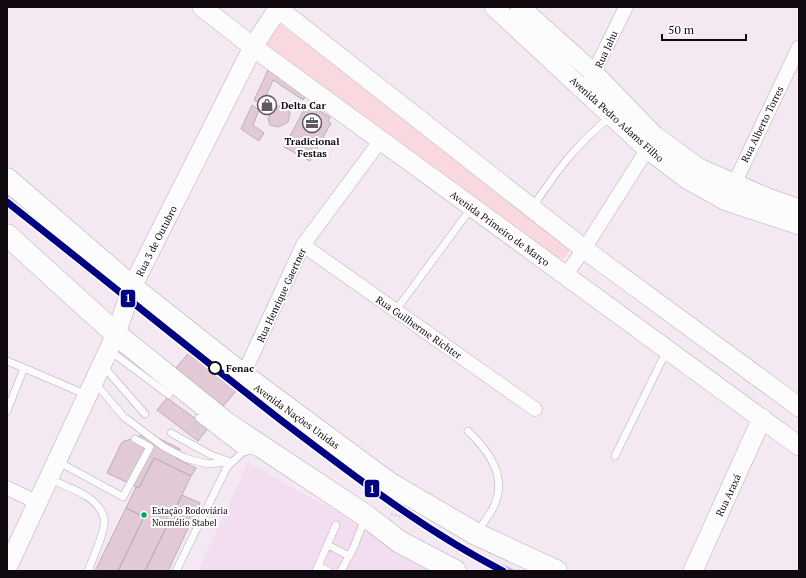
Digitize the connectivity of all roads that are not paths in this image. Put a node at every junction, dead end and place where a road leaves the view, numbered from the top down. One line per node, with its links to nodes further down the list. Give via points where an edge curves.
1 (202, 7): 7 (main road, Avenida Primeiro de Março)
2 (494, 7): 9 (main road, Avenida Pedro Adams Filho)
3 (520, 7): 8 (main road, Avenida Pedro Adams Filho)
4 (626, 7): 8 (street, Rua Jahu)
5 (277, 8): 7 (main road, Rua 3 de Outubro); 17 (main road)
6 (799, 46): 14 (street, Rua Alberto Torres)
7 (253, 47): 11 (main road, Avenida Primeiro de Março); 24 (main road, Rua 3 de Outubro)
8 (595, 74): 9 (street, Rua Jahu); 10 (main road, Avenida Pedro Adams Filho)
9 (584, 89): 10 (main road, Avenida Pedro Adams Filho)
10 (617, 110): 12 (main road, Avenida Pedro Adams Filho); 17 (lane, via 584,138 552,176)
11 (381, 140): 16 (main road, Avenida Primeiro de Março); 21 (street, Rua Henrique Gaertner)
12 (651, 143): 14 (main road, Avenida Pedro Adams Filho); 15 (main road, Avenida Pedro Adams Filho, via 688,180); 22 (street)
13 (7, 179): 24 (main road, Avenida Nações Unidas)
14 (733, 184): 15 (street, Rua Alberto Torres); 18 (main road, Avenida Pedro Adams Filho)
15 (726, 201): 19 (main road, Avenida Pedro Adams Filho)
16 (472, 207): 23 (main road, Avenida Primeiro de Março); 25 (lane)
17 (532, 207): 22 (main road)
18 (799, 209)
19 (799, 225)
20 (7, 235): 26 (main road)
21 (303, 245): 25 (street, Rua Guilherme Richter); 31 (street, Rua Henrique Gaertner)
22 (584, 249): 23 (street); 28 (main road)
23 (565, 276): 27 (main road, Avenida Primeiro de Março)
24 (132, 287): 26 (main road, Rua 3 de Outubro); 31 (main road, Avenida Nações Unidas)
25 (396, 310): 36 (street, Rua Guilherme Richter)
26 (109, 349): 33 (main road, Rua 3 de Outubro); 34 (lane); 38 (lane); 45 (main road, via 226,423)
27 (667, 350): 32 (main road, Avenida Primeiro de Março); 46 (lane)
28 (728, 356): 32 (main road); 35 (main road)
29 (7, 361): 30 (lane)
30 (24, 368): 33 (lane); 37 (lane)
31 (243, 376): 54 (main road, Avenida Nações Unidas, via 389,483)
32 (710, 382): 39 (main road, Avenida Primeiro de Março)
33 (91, 388): 47 (main road, Rua 3 de Outubro); 48 (lane, via 164,447 185,458 208,464)
34 (169, 395)
35 (799, 407)
36 (535, 409)
37 (7, 411)
38 (146, 414)
39 (762, 418): 44 (main road, Avenida Primeiro de Março); 65 (main road, Rua Araxá)
40 (196, 420): 45 (lane)
41 (468, 431): 54 (lane, via 484,446 494,463 498,482 498,495 494,506)
42 (171, 433): 48 (lane, via 211,455)
43 (135, 439): 47 (lane, via 150,447 123,497)
44 (795, 439)
45 (252, 450): 48 (lane); 52 (main road)
46 (614, 456)
47 (57, 461): 49 (main road, Rua 3 de Outubro)
48 (230, 462): 60 (lane)
49 (49, 478): 51 (main road, Rua 3 de Outubro); 59 (lane, via 88,498 100,508 105,519)
50 (7, 488): 51 (street)
51 (37, 502): 57 (main road, Rua 3 de Outubro)
52 (366, 516): 56 (lane); 63 (main road, via 400,542)
53 (336, 525): 55 (lane)
54 (476, 534): 64 (main road, Avenida Nações Unidas)
55 (328, 545): 56 (lane); 58 (lane)
56 (349, 556): 62 (lane)
57 (7, 568)
58 (317, 569): 61 (lane)
59 (88, 571)
60 (176, 571)
61 (328, 571)
62 (341, 571)
63 (455, 571)
64 (556, 571)
65 (693, 571)

